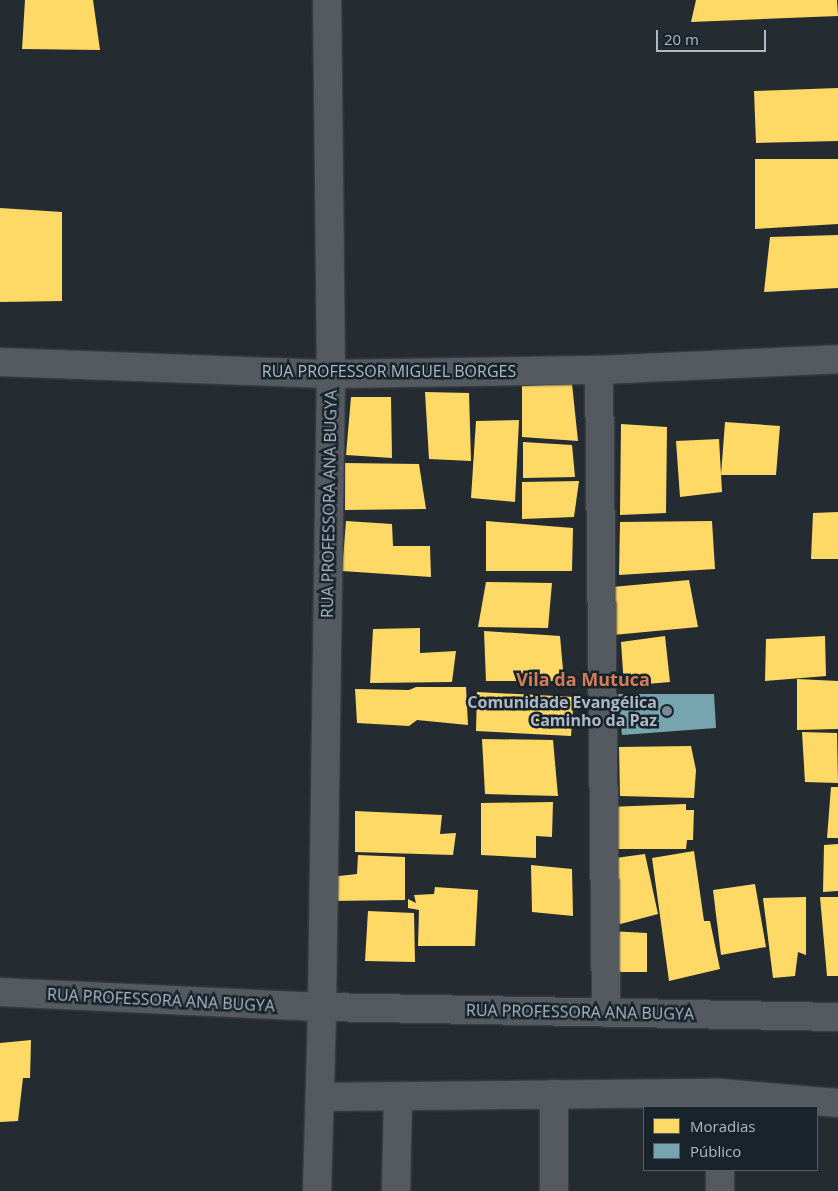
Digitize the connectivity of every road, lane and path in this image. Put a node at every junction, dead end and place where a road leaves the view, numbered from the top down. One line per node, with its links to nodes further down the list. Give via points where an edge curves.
1 (327, 0): 5 (street, RUA PROFESSORA ANA BUGYA)
2 (838, 359): 4 (street, RUA PROFESSOR MIGUEL BORGES)
3 (0, 362): 5 (street, RUA PROFESSOR MIGUEL BORGES)
4 (600, 370): 5 (street, RUA PROFESSOR MIGUEL BORGES); 8 (street)
5 (331, 374): 7 (street, RUA PROFESSORA ANA BUGYA)
6 (0, 992): 7 (street, RUA PROFESSORA ANA BUGYA)
7 (322, 1007): 8 (street, RUA PROFESSORA ANA BUGYA); 11 (street, RUA PROFESSORA ANA BUGYA)
8 (606, 1013): 9 (street, RUA PROFESSORA ANA BUGYA)
9 (838, 1017)
10 (554, 1094): 12 (street); 13 (street); 18 (street)
11 (320, 1097): 12 (street); 16 (street, RUA PROFESSORA ANA BUGYA)
12 (398, 1098): 17 (street)
13 (721, 1100): 14 (street)
14 (838, 1103)
15 (720, 1171): 19 (street)
16 (317, 1191)
17 (396, 1191)
18 (554, 1191)
19 (720, 1191)

